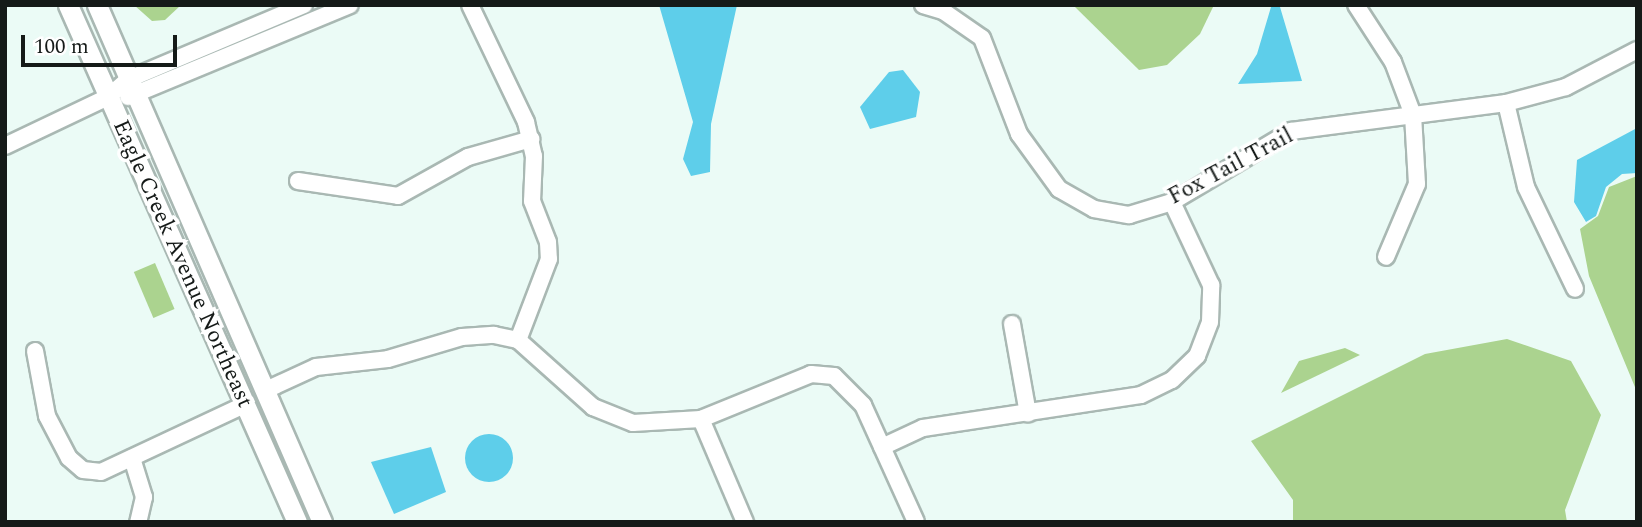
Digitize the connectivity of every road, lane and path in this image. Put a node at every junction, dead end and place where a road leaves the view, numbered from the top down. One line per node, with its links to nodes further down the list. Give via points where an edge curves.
1 (68, 5): 10 (main road, Eagle Creek Avenue Northeast)
2 (96, 5): 9 (main road, Eagle Creek Avenue Northeast)
3 (304, 5): 9 (street)
4 (350, 5): 9 (street)
5 (470, 5): 13 (street)
6 (923, 5): 16 (street, Fox Tail Trail, via 943,11 982,38 1019,134 1059,189 1094,209 1129,215)
7 (1356, 5): 12 (street, via 1398,72)
8 (1637, 50): 11 (street, Fox Tail Trail, via 1566,87)
9 (133, 88): 10 (street); 22 (main road, Eagle Creek Avenue Northeast)
10 (108, 97): 14 (street); 23 (main road, Eagle Creek Avenue Northeast)
11 (1506, 103): 12 (street, Fox Tail Trail); 18 (street, via 1526,187)
12 (1413, 115): 16 (street, Fox Tail Trail, via 1291,131); 17 (street, via 1417,184)
13 (531, 139): 15 (street, via 468,157 398,196); 20 (street, via 532,201 549,259)
14 (5, 146)
15 (298, 181)
16 (1172, 202): 24 (street, via 1211,285 1210,322 1197,356 1172,380 1142,396)
17 (1386, 257)
18 (1575, 289)
19 (1012, 324): 24 (street)
20 (518, 340): 22 (street, via 462,337 417,354 316,367); 25 (street, via 593,407 633,423)
21 (35, 351): 27 (street, via 39,392 69,458 83,470 101,472)
22 (266, 390): 28 (main road, Eagle Creek Avenue Northeast)
23 (244, 405): 27 (street); 28 (main road, via 257,407 291,476); 30 (main road, Eagle Creek Avenue Northeast)
24 (1028, 414): 26 (street, via 923,428)
25 (701, 419): 26 (street, via 811,374 834,376 849,385); 31 (street)
26 (882, 447): 32 (street)
27 (132, 458): 29 (street, via 144,497)
28 (319, 515)
29 (138, 522)
30 (297, 522)
31 (745, 522)
32 (916, 522)

